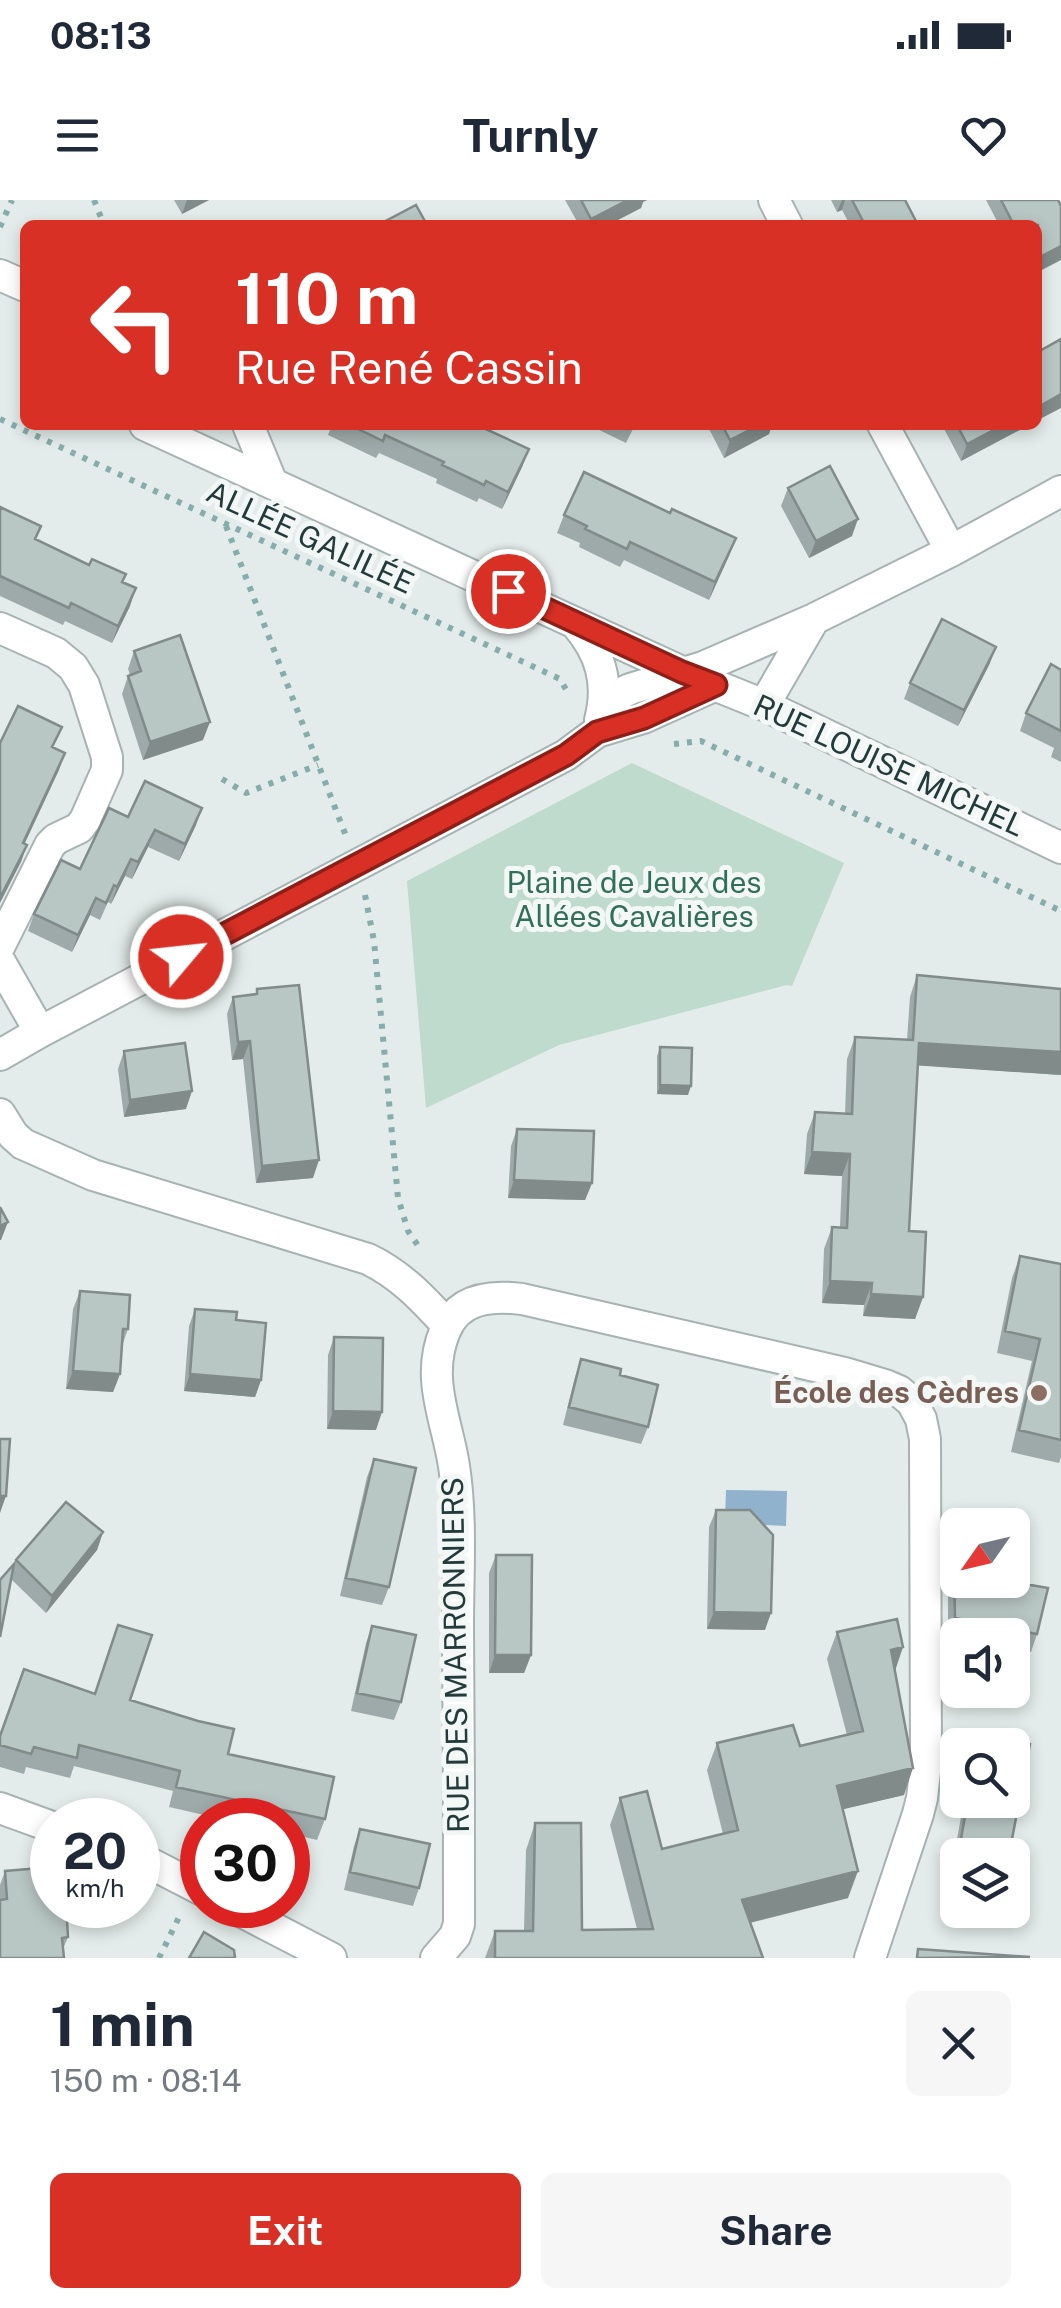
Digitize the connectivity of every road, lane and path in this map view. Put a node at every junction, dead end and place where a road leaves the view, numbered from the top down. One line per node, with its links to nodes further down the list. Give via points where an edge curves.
1 (12, 200): 2 (path)
2 (0, 226)
3 (24, 430): 9 (path, ALLÉE GALILÉE)
4 (155, 430): 7 (street, RUE LOUISE MICHEL)
5 (250, 430): 7 (street)
6 (886, 430): 10 (street)
7 (272, 482): 12 (street, RUE LOUISE MICHEL)
8 (1061, 491): 10 (street)
9 (226, 524): 17 (path, ALLÉE GALILÉE, via 560,679); 19 (path)
10 (952, 551): 11 (street)
11 (814, 619): 14 (street); 16 (street)
12 (575, 622): 14 (street, RUE LOUISE MICHEL); 17 (street, via 597,652 604,696)
13 (0, 628): 24 (street, via 73,666 108,764 85,820 50,846)
14 (682, 672): 15 (street, RUE LOUISE MICHEL); 17 (street, via 622,692)
15 (716, 685): 16 (street, RUE LOUISE MICHEL); 17 (street, via 644,718)
16 (764, 705): 21 (street, RUE LOUISE MICHEL)
17 (592, 716): 22 (street, via 566,755)
18 (662, 744): 23 (path, via 700,742)
19 (318, 765): 20 (path, via 246,793); 22 (path)
20 (222, 778)
21 (1061, 848)
22 (357, 864): 26 (street); 29 (path, via 374,941 398,1198 408,1231)
23 (1061, 911)
24 (0, 945)
25 (0, 962): 26 (street)
26 (40, 1032): 27 (street)
27 (0, 1055)
28 (0, 1114): 30 (street, via 22,1144 93,1176 390,1270)
29 (428, 1258)
30 (447, 1325): 37 (street, RUE DES MARRONNIERS, via 438,1404 454,1465 458,1536 459,1924); 38 (street, via 480,1299 522,1299 844,1373 899,1391 912,1402 925,1439 926,1763 914,1828)
31 (0, 1808): 32 (street)
32 (30, 1819)
33 (180, 1921): 35 (path)
34 (273, 1928): 36 (street)
35 (159, 1958)
36 (331, 1958)
37 (436, 1958)
38 (870, 1958)

